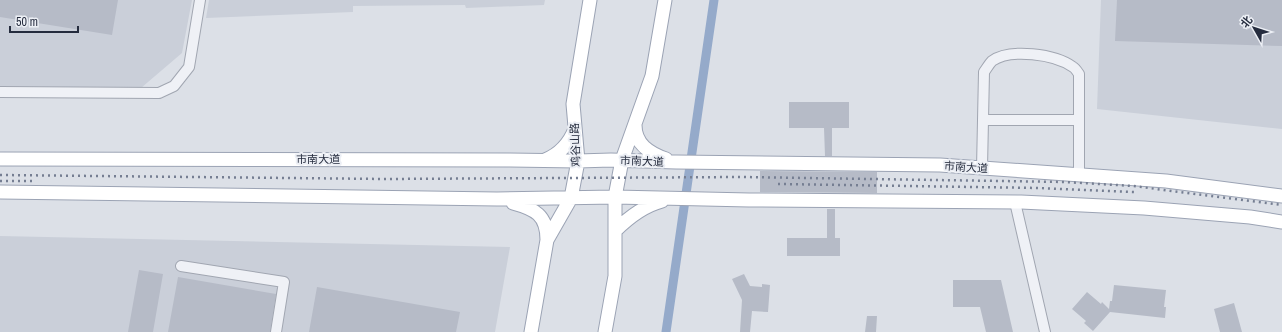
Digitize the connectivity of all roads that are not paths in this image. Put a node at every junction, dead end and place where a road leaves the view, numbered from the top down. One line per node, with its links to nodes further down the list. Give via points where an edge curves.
1 (200, 0): 4 (street, via 189,67 174,86 159,93)
2 (590, 0): 8 (main road, 鸡谷山路, via 573,104)
3 (665, 0): 5 (main road, via 652,76)
4 (0, 92)
5 (637, 117): 11 (main road); 13 (main road, via 635,132 642,146 656,155)
6 (983, 120): 7 (street); 7 (street, via 984,72 991,62 1001,57 1020,54 1044,55 1073,67 1079,74); 14 (street)
7 (1079, 120): 15 (street)
8 (575, 129): 10 (main road, via 566,145 552,157); 12 (main road, 鸡谷山路)
9 (0, 159): 10 (main road, 市南大道)
10 (544, 160): 12 (main road, 市南大道)
11 (622, 160): 12 (main road, 市南大道); 13 (main road, 市南大道); 18 (main road)
12 (578, 161): 19 (main road, 鸡谷山路)
13 (676, 162): 14 (main road, 市南大道, via 932,165)
14 (982, 168): 15 (main road, 市南大道)
15 (1079, 175): 17 (main road, 市南大道, via 1166,181)
16 (0, 192): 21 (main road)
17 (1282, 196)
18 (615, 197): 19 (main road); 20 (main road); 24 (main road)
19 (572, 198): 21 (main road); 25 (main road, 鸡谷山路)
20 (673, 198): 22 (main road); 24 (main road, via 646,207)
21 (497, 199): 25 (main road, via 536,211 545,224)
22 (1015, 202): 23 (main road, via 1144,208); 30 (street)
23 (1282, 222)
24 (615, 231): 29 (main road, via 615,276)
25 (547, 240): 28 (main road, 鸡谷山路)
26 (181, 266): 27 (street, via 284,282)
27 (276, 332)
28 (531, 332)
29 (605, 332)
30 (1045, 332)

